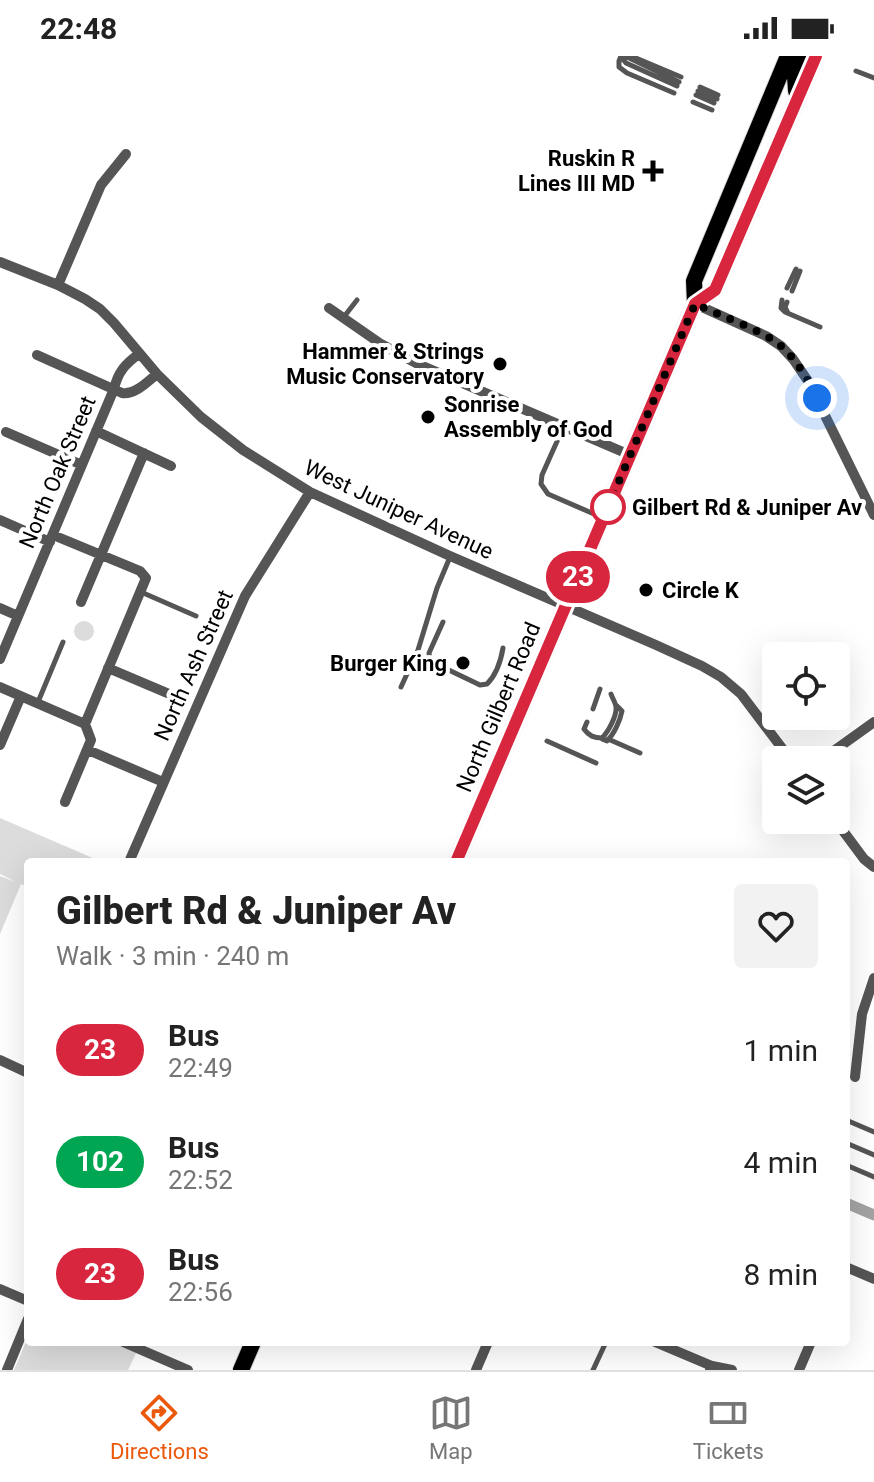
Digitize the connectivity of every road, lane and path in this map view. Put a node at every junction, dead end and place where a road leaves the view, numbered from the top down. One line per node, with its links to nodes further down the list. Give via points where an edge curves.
1 (624, 56): 1 (lane, via 619,67 627,73 678,85)
2 (788, 56): 16 (main road, North Gilbert Road, via 694,281)
3 (803, 56): 7 (main road, via 795,76)
4 (816, 56): 7 (main road, North Gilbert Road)
5 (856, 71): 6 (lane)
6 (874, 78)
7 (796, 101): 16 (main road, North Gilbert Road, via 715,290)
8 (715, 102): 8 (lane, via 697,94)
9 (126, 154): 12 (street, via 101,185)
10 (0, 262): 12 (street, West Juniper Avenue)
11 (798, 270): 13 (lane)
12 (58, 285): 20 (street, West Juniper Avenue, via 100,309)
13 (790, 290)
14 (357, 300): 18 (lane)
15 (785, 301): 19 (lane, via 781,308 789,314)
16 (695, 304): 28 (main road, North Gilbert Road); 32 (street, via 766,336 793,359)
17 (329, 308): 18 (street)
18 (343, 319): 24 (street, via 418,364)
19 (820, 327)
20 (139, 354): 22 (street, West Juniper Avenue); 23 (street, North Oak Street, via 124,365)
21 (37, 355): 23 (street)
22 (157, 374): 23 (street, North Oak Street, via 128,394); 31 (street, West Juniper Avenue, via 214,428)
23 (114, 389): 25 (street, North Oak Street)
24 (563, 427): 28 (street); 33 (lane, via 541,484 548,494)
25 (96, 431): 27 (street); 29 (street, North Oak Street)
26 (6, 432): 29 (street)
27 (144, 453): 30 (street); 36 (street)
28 (630, 455): 33 (main road, North Gilbert Road)
29 (82, 465): 35 (street, North Oak Street)
30 (171, 466)
31 (310, 492): 37 (street, West Juniper Avenue); 68 (street, North Ash Street, via 245,596)
32 (874, 515)
33 (603, 518): 40 (main road, North Gilbert Road)
34 (0, 520): 35 (street)
35 (51, 538): 36 (street); 42 (street, North Oak Street)
36 (101, 555): 38 (street, via 140,571 146,578); 39 (street)
37 (450, 556): 40 (street, West Juniper Avenue); 50 (lane)
38 (140, 591): 43 (lane); 48 (street)
39 (81, 602)
40 (565, 605): 64 (street, West Juniper Avenue, via 721,677 741,694); 72 (main road, North Gilbert Road)
41 (0, 608): 42 (street)
42 (18, 616): 47 (street, North Oak Street)
43 (196, 616)
44 (443, 622): 46 (lane, via 430,661 480,685 491,680)
45 (63, 642): 55 (lane)
46 (503, 648)
47 (0, 659)
48 (108, 668): 52 (street); 59 (street)
49 (0, 687): 54 (street)
50 (401, 687)
51 (600, 689): 56 (lane)
52 (167, 693)
53 (611, 694): 60 (lane, via 617,705)
54 (21, 696): 55 (street); 62 (street)
55 (38, 703): 59 (street)
56 (593, 709)
57 (587, 722): 60 (lane, via 587,732)
58 (874, 722): 65 (street)
59 (85, 724): 63 (street)
60 (605, 739): 66 (lane)
61 (547, 741): 67 (lane)
62 (0, 745)
63 (90, 745): 68 (street); 69 (street)
64 (780, 746)
65 (841, 746)
66 (640, 753)
67 (596, 763)
68 (163, 782): 71 (street, North Ash Street)
69 (65, 802)
70 (845, 834): 73 (street)
71 (131, 858)
72 (458, 858)
73 (874, 867)
74 (874, 978): 77 (street, via 862,1014)
75 (0, 1060): 76 (street)
76 (24, 1071)
77 (855, 1077)
78 (850, 1122): 79 (lane)
79 (874, 1132)
80 (850, 1145): 81 (lane)
81 (874, 1155)
82 (850, 1167): 83 (lane)
83 (874, 1177)
84 (850, 1269): 85 (street)
85 (874, 1279)
86 (0, 1289): 87 (street)
87 (24, 1299)
88 (24, 1329): 96 (street)
89 (132, 1346): 97 (street)
90 (251, 1346): 98 (main road)
91 (486, 1346): 99 (street)
92 (604, 1346): 100 (lane)
93 (663, 1346): 95 (street)
94 (809, 1346): 102 (street)
95 (712, 1369): 101 (street)
96 (7, 1370)
97 (188, 1370)
98 (241, 1370)
99 (476, 1370)
100 (593, 1370)
101 (732, 1370)
102 (799, 1370)

